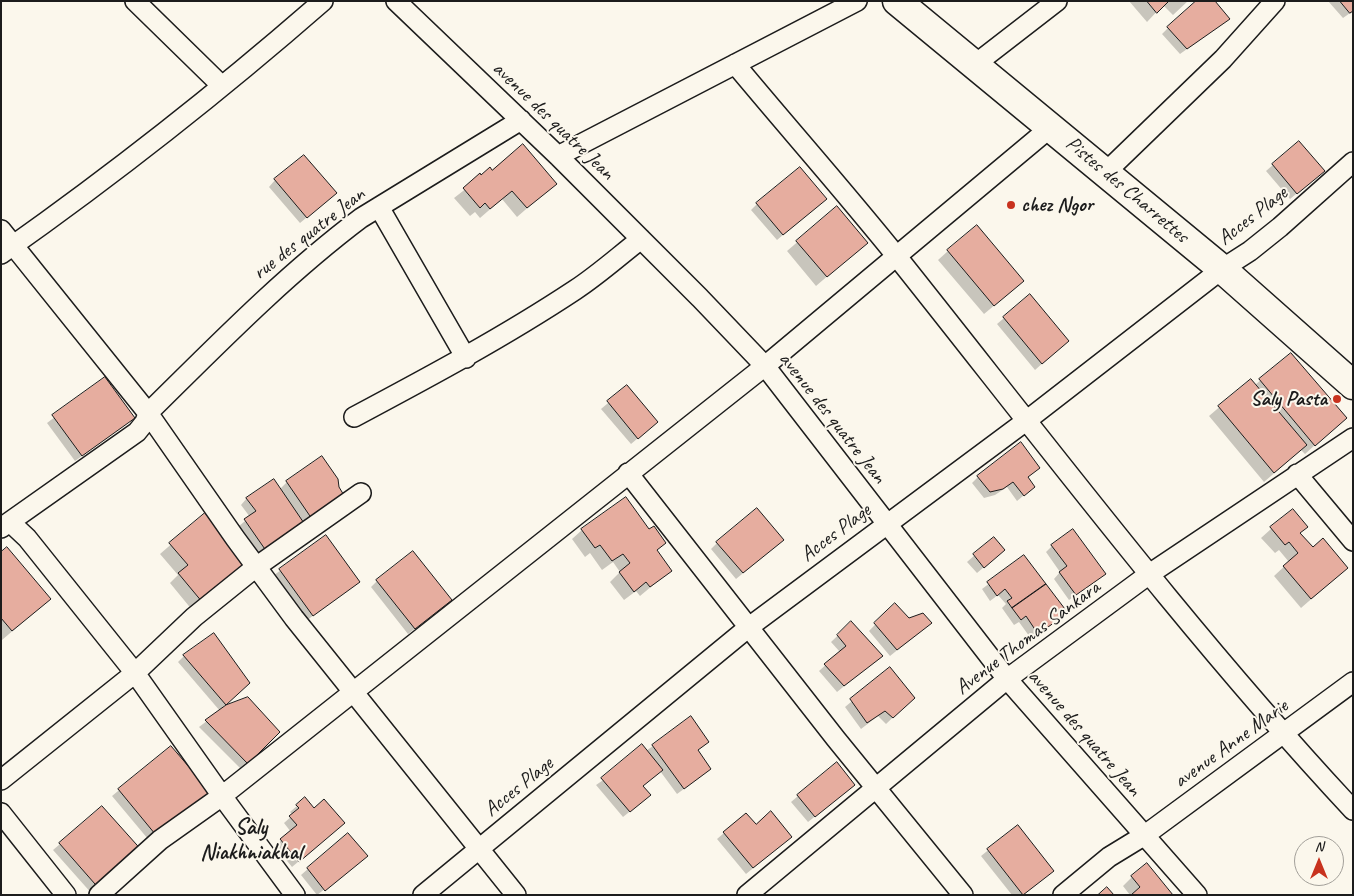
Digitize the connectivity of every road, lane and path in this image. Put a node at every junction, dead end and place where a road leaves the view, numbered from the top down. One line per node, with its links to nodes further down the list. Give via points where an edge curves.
1 (135, 1): 10 (street)
2 (323, 1): 10 (street)
3 (396, 1): 11 (street, avenue des quatre Jean)
4 (857, 1): 8 (street)
5 (897, 1): 9 (main road, Pistes des Charrettes)
6 (1058, 1): 9 (street)
7 (1275, 1): 15 (street, via 1223,59)
8 (735, 64): 13 (street); 20 (street)
9 (974, 66): 12 (main road, Pistes des Charrettes)
10 (222, 86): 19 (street, via 124,164)
11 (521, 120): 13 (street, avenue des quatre Jean); 16 (street, rue des quatre Jean)
12 (1051, 127): 15 (main road, Pistes des Charrettes); 20 (street)
13 (558, 156): 18 (street, avenue des quatre Jean)
14 (1353, 162): 21 (street, Acces Plage, via 1265,240)
15 (1106, 172): 21 (main road, Pistes des Charrettes)
16 (379, 207): 22 (street); 25 (street, rue des quatre Jean, via 342,232 260,301)
17 (1, 230): 19 (street)
18 (641, 239): 22 (street, via 577,289); 23 (street, avenue des quatre Jean)
19 (8, 249): 25 (street)
20 (896, 256): 23 (street); 27 (street)
21 (1222, 269): 24 (main road, Pistes des Charrettes); 27 (street, Acces Plage)
22 (466, 358): 26 (street)
23 (765, 366): 29 (street); 32 (street, avenue des quatre Jean)
24 (1353, 385)
25 (148, 413): 33 (street, rue des quatre Jean, via 137,432); 35 (street)
26 (354, 417)
27 (1026, 421): 32 (street, Acces Plage); 36 (street)
28 (1353, 438): 30 (street, Avenue Thomas Sankara)
29 (628, 474): 37 (street); 41 (street)
30 (1297, 474): 34 (street); 36 (street, Avenue Thomas Sankara)
31 (361, 493): 35 (street)
32 (886, 523): 37 (street, Acces Plage); 39 (street, avenue des quatre Jean)
33 (6, 526): 38 (street, via 27,538)
34 (1353, 541)
35 (256, 567): 38 (street, via 181,628); 41 (street)
36 (1148, 575): 39 (street, Avenue Thomas Sankara); 42 (street)
37 (749, 627): 44 (street); 49 (street, Acces Plage)
38 (136, 673): 43 (street); 45 (street)
39 (1007, 679): 44 (street, Avenue Thomas Sankara); 48 (street, avenue des quatre Jean)
40 (1353, 682): 42 (street, avenue Anne Marie)
41 (353, 692): 45 (street); 49 (street)
42 (1282, 734): 46 (street); 48 (street, avenue Anne Marie)
43 (1, 780)
44 (878, 788): 55 (street, Avenue Thomas Sankara); 56 (street)
45 (222, 796): 51 (street, via 160,840); 52 (street)
46 (1353, 810)
47 (1, 813): 50 (street)
48 (1145, 835): 57 (street, avenue Anne Marie, via 1109,857); 58 (street, avenue des quatre Jean)
49 (480, 848): 53 (street, Acces Plage); 54 (street)
50 (66, 895)
51 (99, 895)
52 (295, 895)
53 (424, 895)
54 (516, 895)
55 (747, 895)
56 (963, 895)
57 (1063, 895)
58 (1197, 895)

